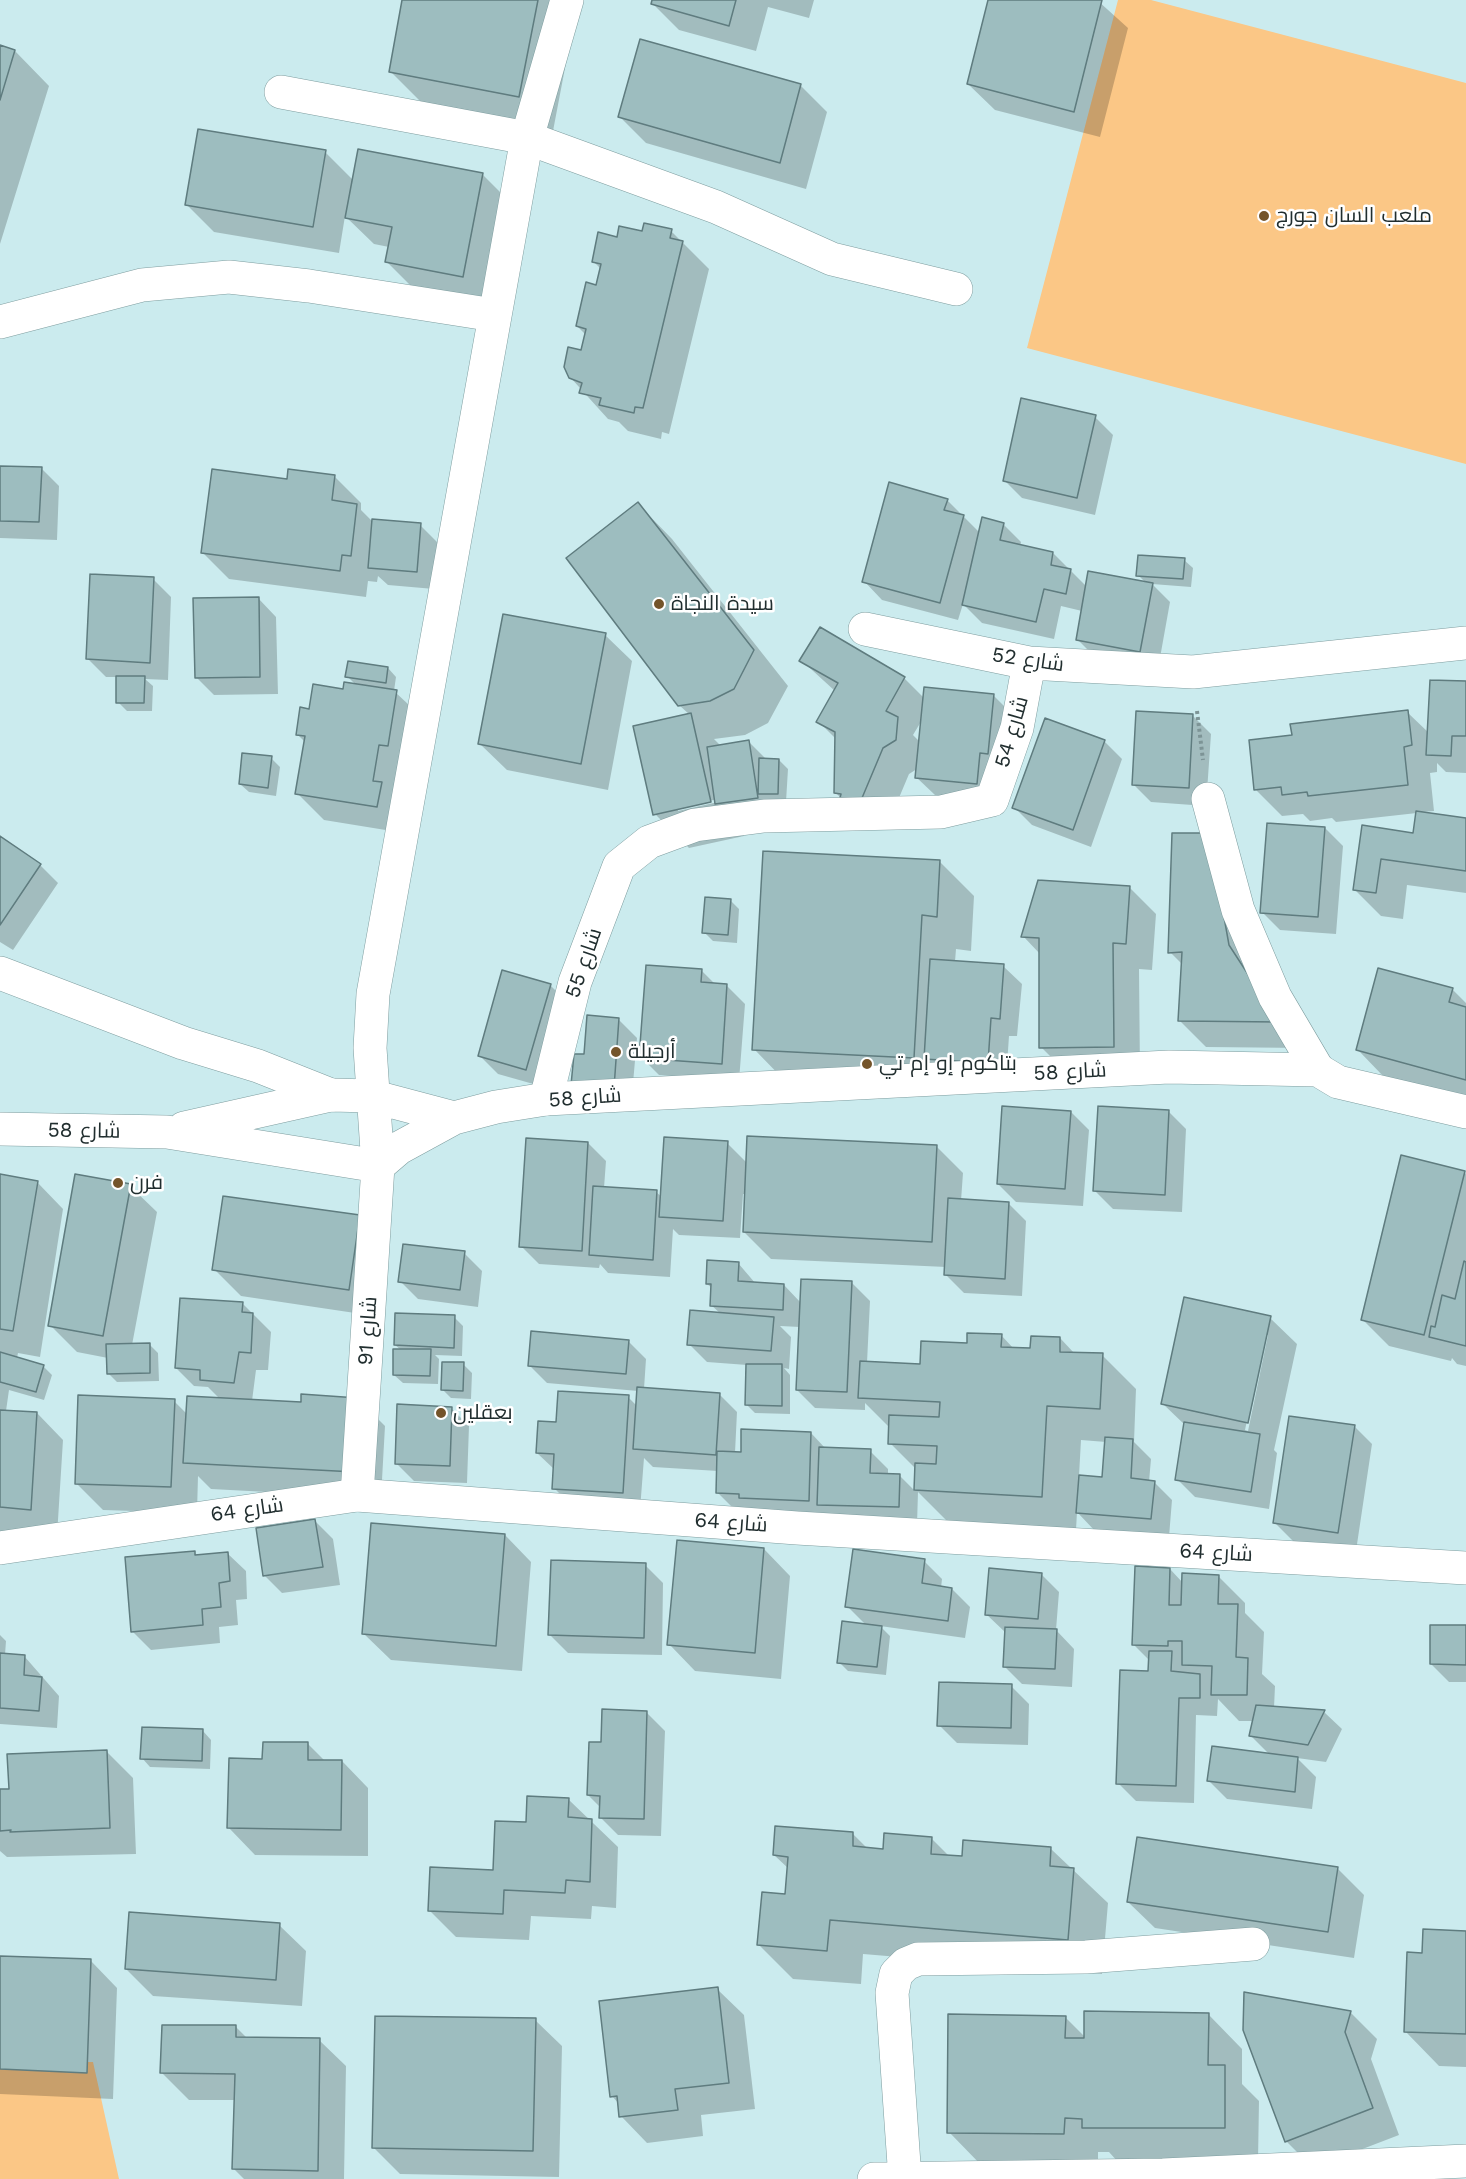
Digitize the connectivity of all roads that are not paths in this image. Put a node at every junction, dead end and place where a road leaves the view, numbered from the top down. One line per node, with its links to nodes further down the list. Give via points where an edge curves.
1 (567, 0): 3 (street, شارع 91)
2 (280, 92): 3 (street)
3 (527, 138): 4 (street, via 716,207 832,259); 5 (street, شارع 91)
4 (956, 290)
5 (494, 315): 6 (street, via 229,277 142,285); 15 (street, شارع 91, via 373,994)
6 (0, 322)
7 (865, 629): 9 (street, شارع 52)
8 (1466, 644): 9 (street, شارع 52, via 1193,672)
9 (1029, 663): 11 (street, شارع 54, via 1017,728)
10 (1208, 799): 13 (street, via 1238,910 1275,997)
11 (992, 800): 16 (street, شارع 55, via 941,812 753,818 695,825 649,842 619,866 575,982)
12 (0, 973): 14 (street)
13 (1318, 1070): 16 (street, شارع 58, via 1169,1067); 17 (street, شارع 58, via 1338,1082)
14 (331, 1095): 15 (street, شارع 58); 20 (street, شارع 58)
15 (371, 1096): 18 (street, شارع 58); 21 (street, شارع 91)
16 (546, 1099): 18 (street, شارع 58)
17 (1466, 1112)
18 (454, 1118): 21 (street, شارع 58, via 399,1148)
19 (0, 1129): 20 (street, شارع 58)
20 (167, 1132): 21 (street, شارع 58)
21 (378, 1166): 22 (street, شارع 91)
22 (357, 1495): 23 (street, شارع 64); 24 (street, شارع 64, via 797,1528)
23 (0, 1548)
24 (1466, 1568)
25 (1253, 1944): 28 (street, via 1086,1957 918,1959 906,1964 896,1974 892,1993)
26 (1466, 2161): 28 (street, via 1163,2175)
27 (874, 2179): 28 (street)
28 (905, 2179)

